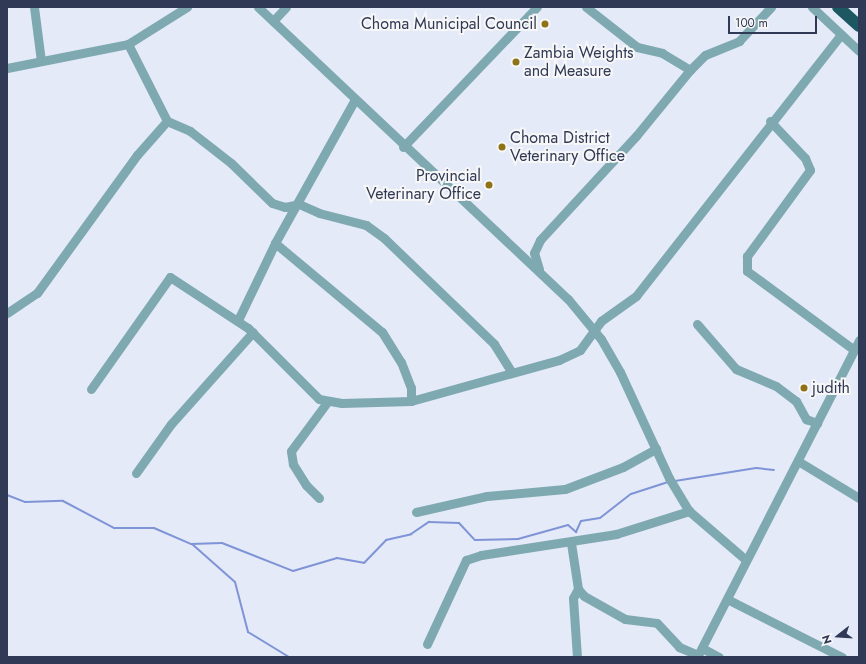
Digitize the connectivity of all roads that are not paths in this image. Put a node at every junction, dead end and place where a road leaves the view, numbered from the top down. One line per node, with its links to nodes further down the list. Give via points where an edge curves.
1 (34, 7): 15 (street)
2 (187, 7): 13 (street)
3 (258, 7): 10 (street)
4 (286, 7): 10 (street)
5 (537, 7): 21 (street)
6 (586, 7): 17 (street, via 638,47 662,53)
7 (771, 7): 17 (street, via 739,41 705,55)
8 (812, 7): 12 (street)
9 (838, 7): 11 (highway)
10 (273, 21): 18 (street)
11 (859, 26)
12 (840, 36): 14 (street); 20 (street)
13 (128, 44): 15 (street); 19 (street)
14 (859, 51)
15 (41, 61): 16 (street)
16 (7, 68)
17 (690, 70): 24 (street, via 636,136 540,240 534,253)
18 (354, 101): 21 (street); 22 (street)
19 (167, 121): 22 (street, via 190,131 231,163 272,203 285,207); 25 (street, via 137,154 37,293)
20 (770, 121): 28 (street, via 636,296); 31 (street, via 806,158 810,170 747,256 747,271)
21 (403, 147): 24 (street)
22 (299, 204): 23 (street); 32 (street, via 319,214 366,225 384,238 494,344)
23 (275, 243): 26 (street); 35 (street, via 382,332 402,362 411,388)
24 (541, 273): 28 (street)
25 (7, 313)
26 (238, 320): 29 (street); 33 (street, via 170,277)
27 (697, 324): 36 (street, via 736,368 776,386 796,401 806,419)
28 (594, 330): 32 (street, via 580,350 559,360); 37 (street, via 620,372)
29 (253, 332): 34 (street, via 319,399); 39 (street, via 171,424)
30 (859, 340): 31 (street)
31 (854, 350): 36 (street)
32 (510, 371): 35 (street)
33 (91, 389)
34 (328, 401): 35 (street, via 374,404); 40 (street, via 291,451 293,464 306,485)
35 (411, 401)
36 (817, 423): 38 (street)
37 (656, 449): 42 (street, via 669,478); 43 (street, via 623,467 565,489 487,496)
38 (798, 461): 41 (street); 45 (street)
39 (136, 473)
40 (319, 498)
41 (859, 498)
42 (689, 511): 44 (street, via 616,534); 45 (street)
43 (416, 512)
44 (571, 543): 46 (street); 48 (street, via 481,555 466,560)
45 (746, 560): 47 (street)
46 (578, 589): 49 (street, via 589,600 625,619 657,623 679,647); 50 (street, via 573,598)
47 (727, 599): 49 (street); 52 (street)
48 (427, 644)
49 (699, 653): 51 (street)
50 (577, 657)
51 (719, 657)
52 (842, 657)

